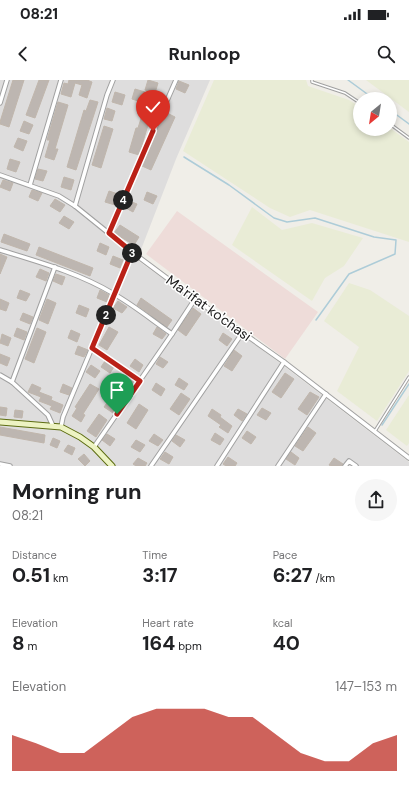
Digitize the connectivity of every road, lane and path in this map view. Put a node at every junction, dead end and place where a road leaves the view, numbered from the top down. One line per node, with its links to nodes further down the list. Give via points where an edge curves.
1 (7, 80): 7 (street)
2 (61, 80): 11 (street)
3 (113, 80): 12 (street)
4 (176, 80): 13 (street)
5 (312, 80): 6 (lane)
6 (353, 98)
7 (0, 103)
8 (397, 129): 9 (lane)
9 (409, 138)
10 (0, 175): 11 (street, Ma'rifat ko'chasi)
11 (30, 185): 12 (street, Ma'rifat ko'chasi, via 59,196)
12 (75, 206): 13 (street, Ma'rifat ko'chasi)
13 (109, 233): 15 (street, Ma'rifat ko'chasi)
14 (0, 250): 16 (street)
15 (132, 252): 17 (street); 18 (street, Ma'rifat ko'chasi)
16 (55, 267): 17 (street); 26 (street)
17 (115, 294): 20 (street); 21 (street)
18 (195, 298): 19 (street, Ma'rifat ko'chasi); 20 (street)
19 (243, 332): 22 (street, Ma'rifat ko'chasi); 37 (street)
20 (172, 334): 25 (street)
21 (92, 348): 25 (street); 30 (street)
22 (284, 362): 27 (street, Ma'rifat ko'chasi); 38 (street)
23 (0, 375): 26 (street)
24 (409, 377): 31 (lane)
25 (140, 381): 32 (street)
26 (12, 382): 29 (street, via 48,415)
27 (326, 394): 31 (street, Ma'rifat ko'chasi); 39 (street)
28 (0, 422): 29 (main road)
29 (53, 426): 30 (main road)
30 (61, 427): 32 (main road)
31 (375, 431): 33 (street, Ma'rifat ko'chasi)
32 (94, 447): 36 (main road)
33 (409, 458)
34 (0, 464): 35 (street)
35 (10, 466)
36 (112, 466)
37 (151, 466)
38 (217, 466)
39 (278, 466)
40 (345, 466): 41 (street, via 349,461)
41 (356, 466)

